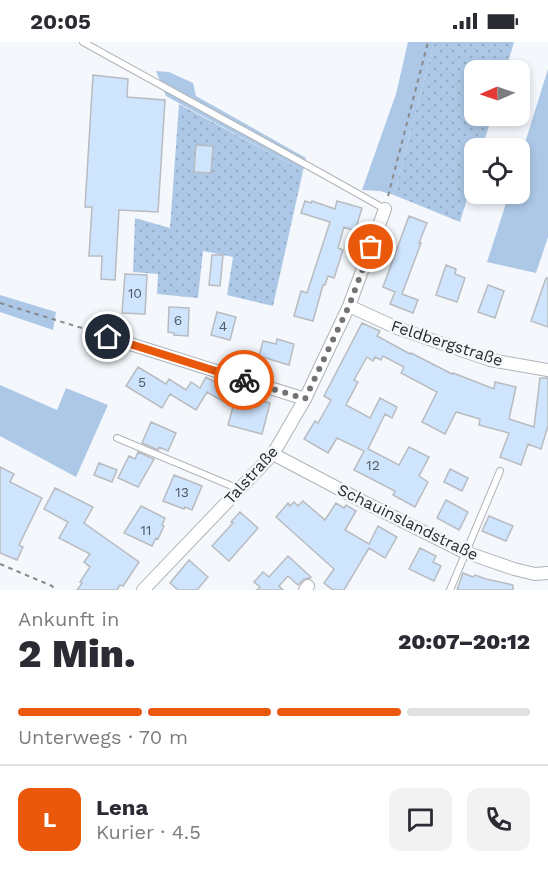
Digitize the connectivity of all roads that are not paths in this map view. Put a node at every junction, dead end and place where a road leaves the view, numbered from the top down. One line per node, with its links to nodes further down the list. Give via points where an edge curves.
1 (83, 42): 2 (lane)
2 (385, 208): 3 (street, Talstraße)
3 (349, 306): 5 (street, Feldbergstraße, via 397,328 490,360); 6 (street, Talstraße)
4 (108, 337): 6 (street)
5 (548, 370)
6 (305, 399): 8 (street, Talstraße)
7 (117, 438): 10 (lane)
8 (273, 454): 10 (street, Talstraße); 11 (street, Schauinslandstraße)
9 (500, 471): 11 (lane)
10 (240, 489): 13 (street, Talstraße)
11 (466, 552): 12 (street, Schauinslandstraße, via 514,569); 14 (lane)
12 (548, 573)
13 (150, 588)
14 (450, 590)

